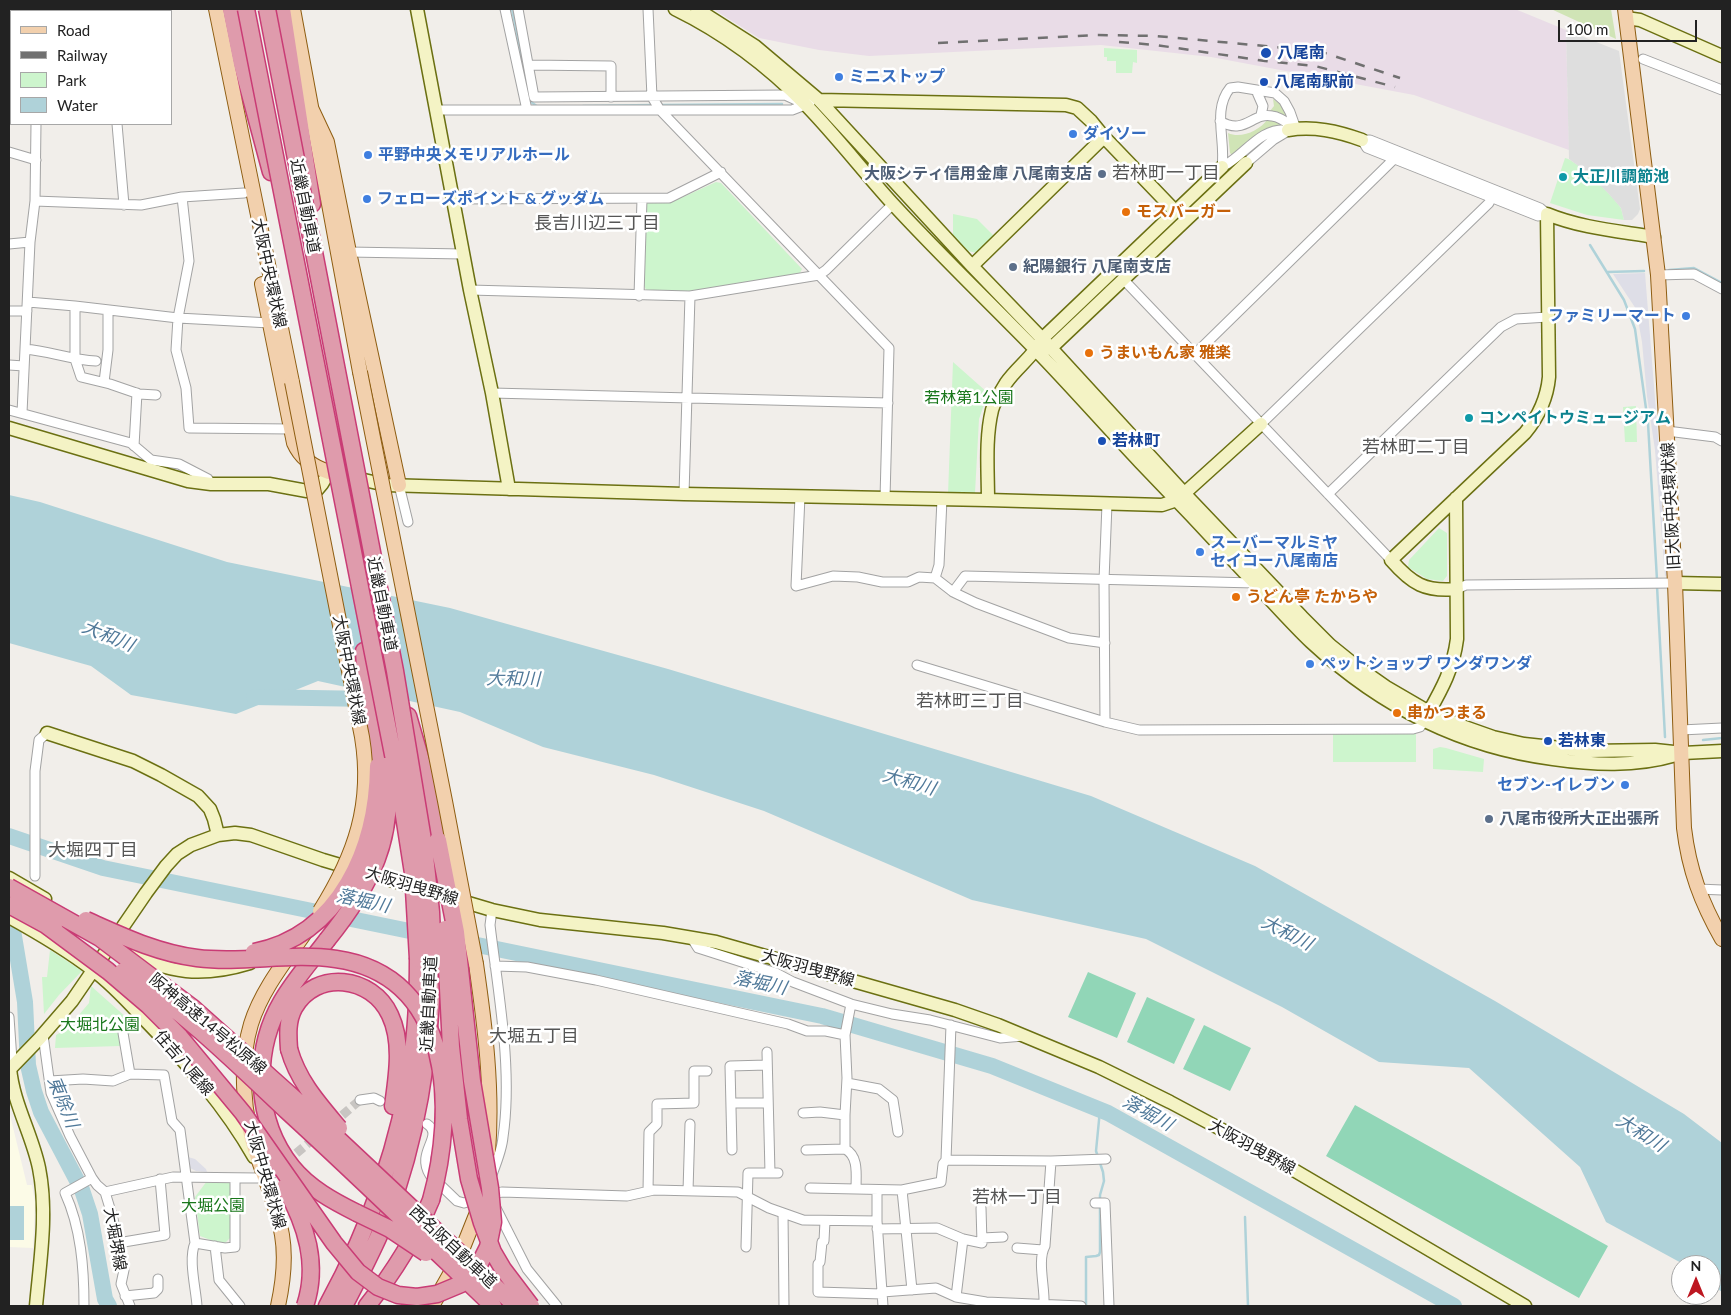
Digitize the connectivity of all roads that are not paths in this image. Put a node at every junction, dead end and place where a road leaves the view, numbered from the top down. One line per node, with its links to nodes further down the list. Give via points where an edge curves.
1 (216, 9): 33 (main road, 大阪中央環状線)
2 (231, 9): 58 (highway, bridge, via 242,64)
3 (246, 9): 58 (highway, 近畿自動車道, bridge)
4 (267, 9): 83 (highway, 近畿自動車道, bridge)
5 (282, 9): 83 (highway, bridge)
6 (293, 9): 25 (main road)
7 (417, 9): 26 (street)
8 (505, 9): 27 (street)
9 (518, 9): 18 (street)
10 (648, 9): 22 (street)
11 (675, 9): 24 (street, via 743,49)
12 (697, 9): 23 (street, via 755,46)
13 (9, 10): 14 (street)
14 (37, 10)
15 (1626, 13): 16 (street); 53 (main road, 旧大阪中央環状線)
16 (1722, 56)
17 (1644, 59): 20 (street)
18 (529, 65): 21 (street, via 534,97); 21 (street, via 611,66)
19 (1256, 90): 29 (street, via 1262,106); 30 (street, via 1238,86 1230,88 1223,96); 34 (street, via 1275,93 1284,101 1290,112)
20 (1722, 90)
21 (611, 97): 22 (street)
22 (652, 97): 24 (street, via 785,96); 28 (street)
23 (819, 100): 24 (street); 35 (street, via 1066,104 1077,108); 59 (street)
24 (806, 105): 28 (street, via 792,110); 49 (street)
25 (312, 110): 56 (main road, via 328,142); 194 (main road, bridge, via 476,964 489,1085 489,1138)
26 (437, 110): 27 (street); 46 (street)
27 (527, 110): 28 (street)
28 (660, 110): 42 (street)
29 (1261, 115): 30 (street, via 1236,126); 34 (street, via 1279,117)
30 (1220, 121): 41 (street)
31 (36, 125): 39 (street)
32 (117, 125): 50 (street)
33 (239, 125): 43 (main road); 140 (main road, 大阪中央環状線, bridge, via 366,766 361,815 352,848 341,876)
34 (1292, 130): 36 (street, via 1328,130); 40 (street, via 1273,140); 41 (street, via 1264,135)
35 (1104, 137): 51 (street); 59 (street)
36 (1362, 140): 38 (street, via 1367,148); 44 (street, via 1370,140)
37 (9, 152): 39 (street)
38 (1394, 159): 44 (street); 77 (street)
39 (36, 160): 48 (street)
40 (1246, 163): 62 (street)
41 (1222, 167): 51 (street)
42 (721, 172): 47 (street, via 669,198); 60 (street)
43 (244, 193): 45 (street); 73 (main road)
44 (1493, 194): 52 (street, via 1538,216); 91 (street, via 1489,204)
45 (182, 197): 50 (street); 72 (street, via 189,261)
46 (453, 199): 47 (street); 57 (street)
47 (642, 199): 65 (street)
48 (35, 201): 50 (street); 54 (street)
49 (894, 204): 60 (street); 76 (street)
50 (124, 205)
51 (1175, 212): 74 (street)
52 (1547, 214): 53 (street, via 1566,222); 71 (street)
53 (1654, 237): 61 (main road, 旧大阪中央環状線)
54 (30, 242): 55 (street); 68 (street)
55 (9, 244)
56 (349, 252): 57 (street); 100 (main road)
57 (463, 254): 64 (street)
58 (296, 264): 97 (highway, 近畿自動車道, bridge)
59 (972, 266): 74 (street)
60 (819, 275): 66 (street); 88 (street, via 889,348)
61 (1658, 275): 63 (street, via 1694,274); 94 (main road, 旧大阪中央環状線)
62 (1124, 280): 74 (street); 77 (street)
63 (1722, 288)
64 (470, 290): 65 (street); 85 (street)
65 (639, 296): 66 (street)
66 (690, 296): 87 (street)
67 (75, 306): 68 (street); 69 (street); 78 (street)
68 (27, 307): 70 (street); 75 (street)
69 (108, 310): 72 (street); 82 (street)
70 (9, 311)
71 (1548, 317): 103 (street, via 1516,319 1501,327); 107 (street, via 1548,390 1540,412 1525,433)
72 (178, 318): 73 (street); 93 (street, via 176,350 186,388 189,428)
73 (270, 323): 93 (main road)
74 (1047, 343): 76 (street); 105 (street)
75 (25, 349): 78 (street); 81 (street)
76 (1036, 351): 105 (street, via 1108,429); 109 (street, via 1005,384 992,408)
77 (1194, 355): 91 (street)
78 (75, 359): 79 (street); 82 (street, via 81,377)
79 (96, 361)
80 (9, 365): 81 (street)
81 (24, 366): 90 (street)
82 (104, 382): 84 (street)
83 (339, 382): 123 (highway, 近畿自動車道, bridge)
84 (137, 393): 86 (street); 96 (street)
85 (492, 393): 87 (street); 101 (street)
86 (156, 395)
87 (688, 398): 88 (street); 102 (street)
88 (888, 403): 106 (street)
89 (9, 410): 90 (street)
90 (22, 413): 96 (street)
91 (1261, 424): 103 (street); 105 (street)
92 (9, 428): 99 (street, via 188,481)
93 (291, 429): 98 (main road, via 294,443 302,456 314,467)
94 (1667, 431): 95 (street, via 1715,437); 116 (main road, 旧大阪中央環状線)
95 (1722, 441)
96 (134, 446): 99 (street, via 151,460 179,464 208,479)
97 (333, 449): 121 (highway, bridge, via 337,502); 147 (highway, 近畿自動車道, bridge, via 408,833)
98 (329, 472): 99 (street, via 317,490 308,491 269,484); 100 (street)
99 (211, 484)
100 (399, 485): 101 (street); 111 (street)
101 (509, 489): 102 (street)
102 (684, 494): 104 (street)
103 (1328, 494): 112 (street)
104 (800, 496): 106 (street); 113 (street, via 796,586 833,576 882,582)
105 (1180, 496): 110 (street, via 1162,505); 115 (street); 124 (street, via 1330,644)
106 (885, 498): 108 (street)
107 (1456, 498): 112 (street); 118 (street)
108 (942, 499): 109 (street); 113 (street, via 939,565)
109 (988, 500): 110 (street)
110 (1107, 504): 114 (street)
111 (408, 522)
112 (1391, 560): 118 (street, via 1414,583 1441,590)
113 (935, 578): 119 (street)
114 (1104, 580): 115 (street); 119 (street, via 966,576); 120 (street)
115 (1255, 583): 124 (street, via 1337,664 1368,688)
116 (1675, 583): 117 (street); 118 (street, via 1466,585); 127 (main road, 旧大阪中央環状線)
117 (1722, 584)
118 (1457, 589): 124 (street, via 1455,656 1449,676)
119 (953, 592): 120 (street, via 1069,638)
120 (1105, 642): 125 (street)
121 (364, 651): 146 (highway, bridge, via 377,780 368,836 353,875 331,908 288,942 242,954); 228 (highway, bridge, via 388,780 388,819 382,845 373,870 352,908 291,987 274,1018 264,1053 262,1092 269,1125 293,1168 318,1190 417,1246)
122 (917, 665): 125 (street)
123 (395, 671): 132 (highway, bridge, via 424,771); 147 (highway, 近畿自動車道, bridge, via 425,854 431,912)
124 (1426, 717): 125 (street, via 1420,727 1413,729 1139,730); 130 (street, via 1469,740 1508,752 1584,763 1653,762)
125 (1105, 722)
126 (1722, 728): 127 (street)
127 (1681, 730): 130 (main road, 旧大阪中央環状線)
128 (47, 733): 131 (street, via 133,761 198,796 210,809); 133 (street, via 39,740 35,771)
129 (1722, 751): 130 (street)
130 (1683, 753): 136 (main road, 旧大阪中央環状線, via 1684,828 1687,854)
131 (218, 835): 139 (street, 大阪羽曳野線, via 235,833 258,837 323,860); 145 (street, 大阪羽曳野線, via 177,854)
132 (438, 840): 162 (highway, bridge, via 456,932 472,1081 492,1204 488,1247 473,1273 454,1288 417,1297 388,1292 364,1277 343,1256 243,1113); 230 (highway, bridge, via 450,1047 464,1156 475,1202 493,1252)
133 (35, 876)
134 (9, 878): 135 (street)
135 (14, 886): 145 (street); 146 (highway, bridge, via 144,945 174,955); 192 (highway, 阪神高速14号松原線, bridge, via 100,938 186,1002 264,1071)
136 (1698, 888): 137 (street); 144 (main road, 旧大阪中央環状線)
137 (1722, 890)
138 (9, 905): 142 (highway, 阪神高速14号松原線, bridge)
139 (492, 910): 143 (street, 大阪羽曳野線, via 563,923); 148 (street, via 490,925)
140 (317, 916): 145 (street, via 270,955 213,971 174,970 155,965); 180 (main road, 大阪中央環状線, via 265,992 248,1037 244,1078 246,1109 256,1154)
141 (9, 917): 142 (street, 住吉八尾線)
142 (39, 927): 149 (street, 住吉八尾線); 162 (highway, bridge, via 108,971 149,1006); 192 (highway, 阪神高速14号松原線, bridge, via 93,951 127,973 192,1024)
143 (691, 937): 150 (street, via 698,948 776,973); 155 (street, 大阪羽曳野線, via 955,1010)
144 (1722, 939)
145 (112, 941): 149 (street, 大阪羽曳野線)
146 (199, 958): 226 (highway, bridge, via 304,957 338,959 364,966 388,979 410,998 427,1024 435,1042 444,1087 439,1164 431,1200 421,1224 404,1255)
147 (426, 958): 192 (highway, 近畿自動車道, via 431,1010 425,1069 411,1136)
148 (494, 962): 154 (street, via 587,979 807,1031); 194 (street, via 505,1065 505,1114 503,1139)
149 (93, 970): 156 (street); 180 (street, 住吉八尾線, via 136,1010 191,1070)
150 (851, 1004): 152 (street, via 930,1020); 154 (street)
151 (9, 1017): 159 (street)
152 (951, 1030): 155 (street, via 1000,1038); 178 (street)
153 (123, 1033): 161 (street)
154 (845, 1035): 164 (street)
155 (1026, 1036): 236 (street, 大阪羽曳野線, via 1099,1067 1258,1149)
156 (41, 1037): 159 (street); 163 (street, 大堀堺線)
157 (767, 1052): 158 (street)
158 (767, 1065): 167 (street); 168 (street, via 730,1066)
159 (11, 1067): 217 (street, via 12,1084 42,1185)
160 (707, 1071): 189 (street, via 694,1071 694,1103 657,1104 657,1124 649,1132)
161 (130, 1074): 163 (street, via 113,1081); 181 (street, via 164,1075 172,1121 180,1130)
162 (216, 1080): 223 (highway, bridge, via 280,1177 301,1218 311,1261)
163 (50, 1081): 182 (street, 大堀堺線, via 57,1109)
164 (847, 1083): 170 (street); 173 (street, via 879,1089 894,1100)
165 (360, 1100): 166 (street, via 374,1098)
166 (380, 1101)
167 (768, 1102): 168 (street); 193 (street, via 774,1173 748,1173)
168 (731, 1103): 175 (street)
169 (803, 1113): 170 (street)
170 (844, 1114): 174 (street)
171 (428, 1124): 194 (street, via 434,1137 426,1151 426,1170 457,1201 464,1203)
172 (690, 1124): 190 (street)
173 (898, 1132)
174 (845, 1149): 176 (street); 186 (street, via 854,1158)
175 (732, 1150)
176 (806, 1150)
177 (1101, 1159): 179 (street)
178 (946, 1160): 179 (street); 188 (street, via 941,1182)
179 (1051, 1161): 210 (street, via 1046,1246)
180 (269, 1175): 183 (street); 222 (main road, 大阪中央環状線, via 284,1262)
181 (187, 1177): 183 (street); 184 (street); 204 (street)
182 (92, 1178): 191 (street, 大堀堺線); 218 (street, via 65,1193 79,1240 84,1272)
183 (235, 1178): 207 (street, via 235,1247)
184 (160, 1179): 191 (street); 205 (street, via 165,1235)
185 (810, 1188): 186 (street)
186 (856, 1189): 187 (street)
187 (877, 1190): 188 (street); 199 (street)
188 (902, 1190): 200 (street)
189 (648, 1191): 190 (street); 194 (street, via 627,1196 502,1192)
190 (688, 1191): 193 (street, via 738,1192)
191 (105, 1192): 205 (street, 大堀堺線)
192 (384, 1197): 206 (highway, 西名阪自動車道, bridge); 206 (highway, bridge, via 391,1124 396,1082 395,1031 381,1001 363,987 344,982 325,984 306,994 293,1009 288,1028 289,1049 296,1071 308,1091 343,1133 436,1226); 224 (highway); 225 (highway, via 371,1252); 228 (highway, 西名阪自動車道, bridge)
193 (746, 1197): 197 (street); 208 (street)
194 (482, 1198): 227 (main road, via 458,1260); 231 (street, via 496,1207 527,1269)
195 (1100, 1203): 235 (street)
196 (981, 1208): 202 (street)
197 (783, 1213): 198 (street, via 803,1220); 232 (street)
198 (824, 1221): 199 (street); 213 (street, via 818,1292)
199 (877, 1225): 200 (street); 213 (street)
200 (906, 1229): 203 (street, via 937,1228); 212 (street)
201 (1003, 1237): 202 (street)
202 (982, 1238): 203 (street, via 982,1243)
203 (963, 1239): 215 (street)
204 (195, 1243): 207 (street); 220 (street, via 192,1249)
205 (118, 1244): 214 (street, 大堀堺線, via 124,1270 120,1284)
206 (451, 1245): 229 (highway, 西名阪自動車道, bridge)
207 (215, 1246): 221 (street, via 219,1280)
208 (746, 1247)
209 (1017, 1248): 210 (street)
210 (1043, 1250): 216 (street)
211 (158, 1279): 214 (street, via 158,1289 154,1293)
212 (912, 1290): 213 (street); 215 (street, via 936,1288)
213 (882, 1293): 233 (street)
214 (125, 1296): 219 (street, 大堀堺線)
215 (956, 1297): 216 (street, via 986,1302)
216 (1044, 1304): 234 (street)
217 (36, 1306)
218 (84, 1306)
219 (130, 1306)
220 (197, 1306)
221 (240, 1306)
222 (278, 1306)
223 (305, 1306)
224 (327, 1306)
225 (344, 1306)
226 (366, 1306)
227 (432, 1306)
228 (493, 1306)
229 (516, 1306)
230 (531, 1306)
231 (557, 1306)
232 (784, 1306)
233 (883, 1306)
234 (1081, 1306)
235 (1109, 1306)
236 (1525, 1306)

